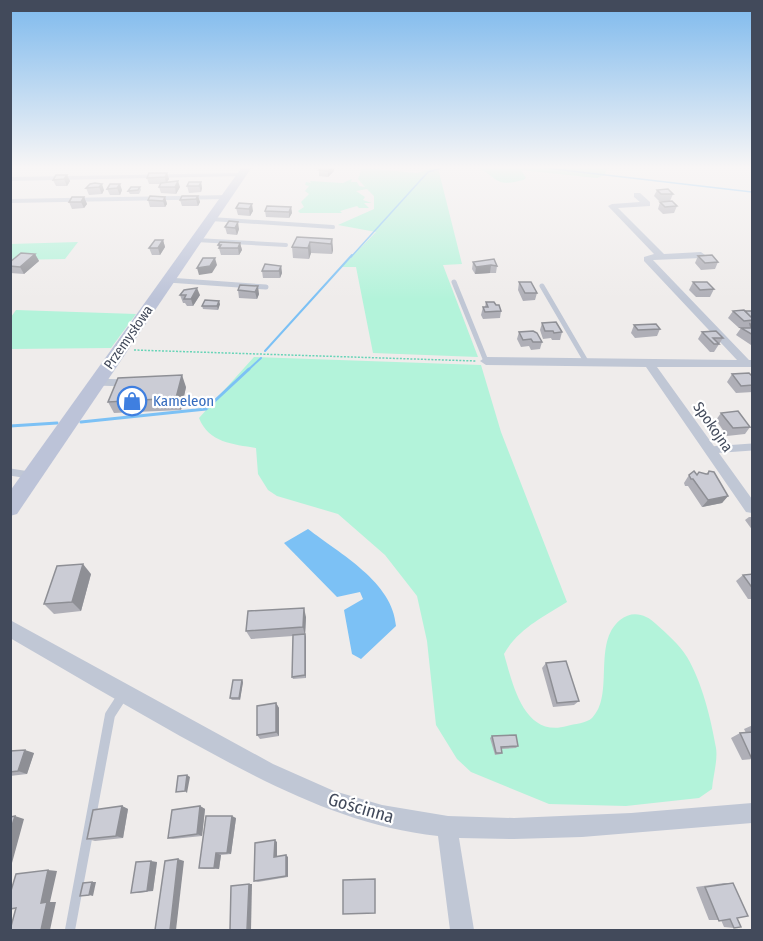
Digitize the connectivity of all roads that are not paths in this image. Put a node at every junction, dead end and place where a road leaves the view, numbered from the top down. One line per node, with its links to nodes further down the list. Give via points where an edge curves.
1 (217, 211): 3 (street, Przemysłowa)
2 (617, 211): 8 (street)
3 (211, 219): 4 (lane); 5 (street, Przemysłowa)
4 (333, 227)
5 (196, 240): 6 (lane); 9 (street, Przemysłowa)
6 (286, 245)
7 (701, 255): 8 (street)
8 (661, 256): 15 (street, via 647,259)
9 (168, 280): 12 (lane); 17 (street, Przemysłowa)
10 (454, 282): 13 (lane)
11 (542, 286): 14 (lane)
12 (266, 287)
13 (486, 361): 14 (street)
14 (587, 363): 16 (street)
15 (749, 363): 16 (street)
16 (649, 364): 20 (street, Spokojna)
17 (97, 382): 18 (lane); 22 (street, Przemysłowa)
18 (130, 383)
19 (753, 447): 20 (lane)
20 (710, 450): 24 (street, Spokojna)
21 (10, 472): 22 (lane)
22 (33, 475): 23 (street, Przemysłowa)
23 (10, 508)
24 (752, 508)
25 (10, 628): 26 (street, Gościnna)
26 (123, 694): 28 (street, Gościnna, via 271,775 327,799 383,816); 29 (lane, via 110,715)
27 (753, 813): 28 (street, Gościnna, via 634,824 489,830)
28 (447, 827): 30 (street)
29 (70, 930)
30 (462, 930)

